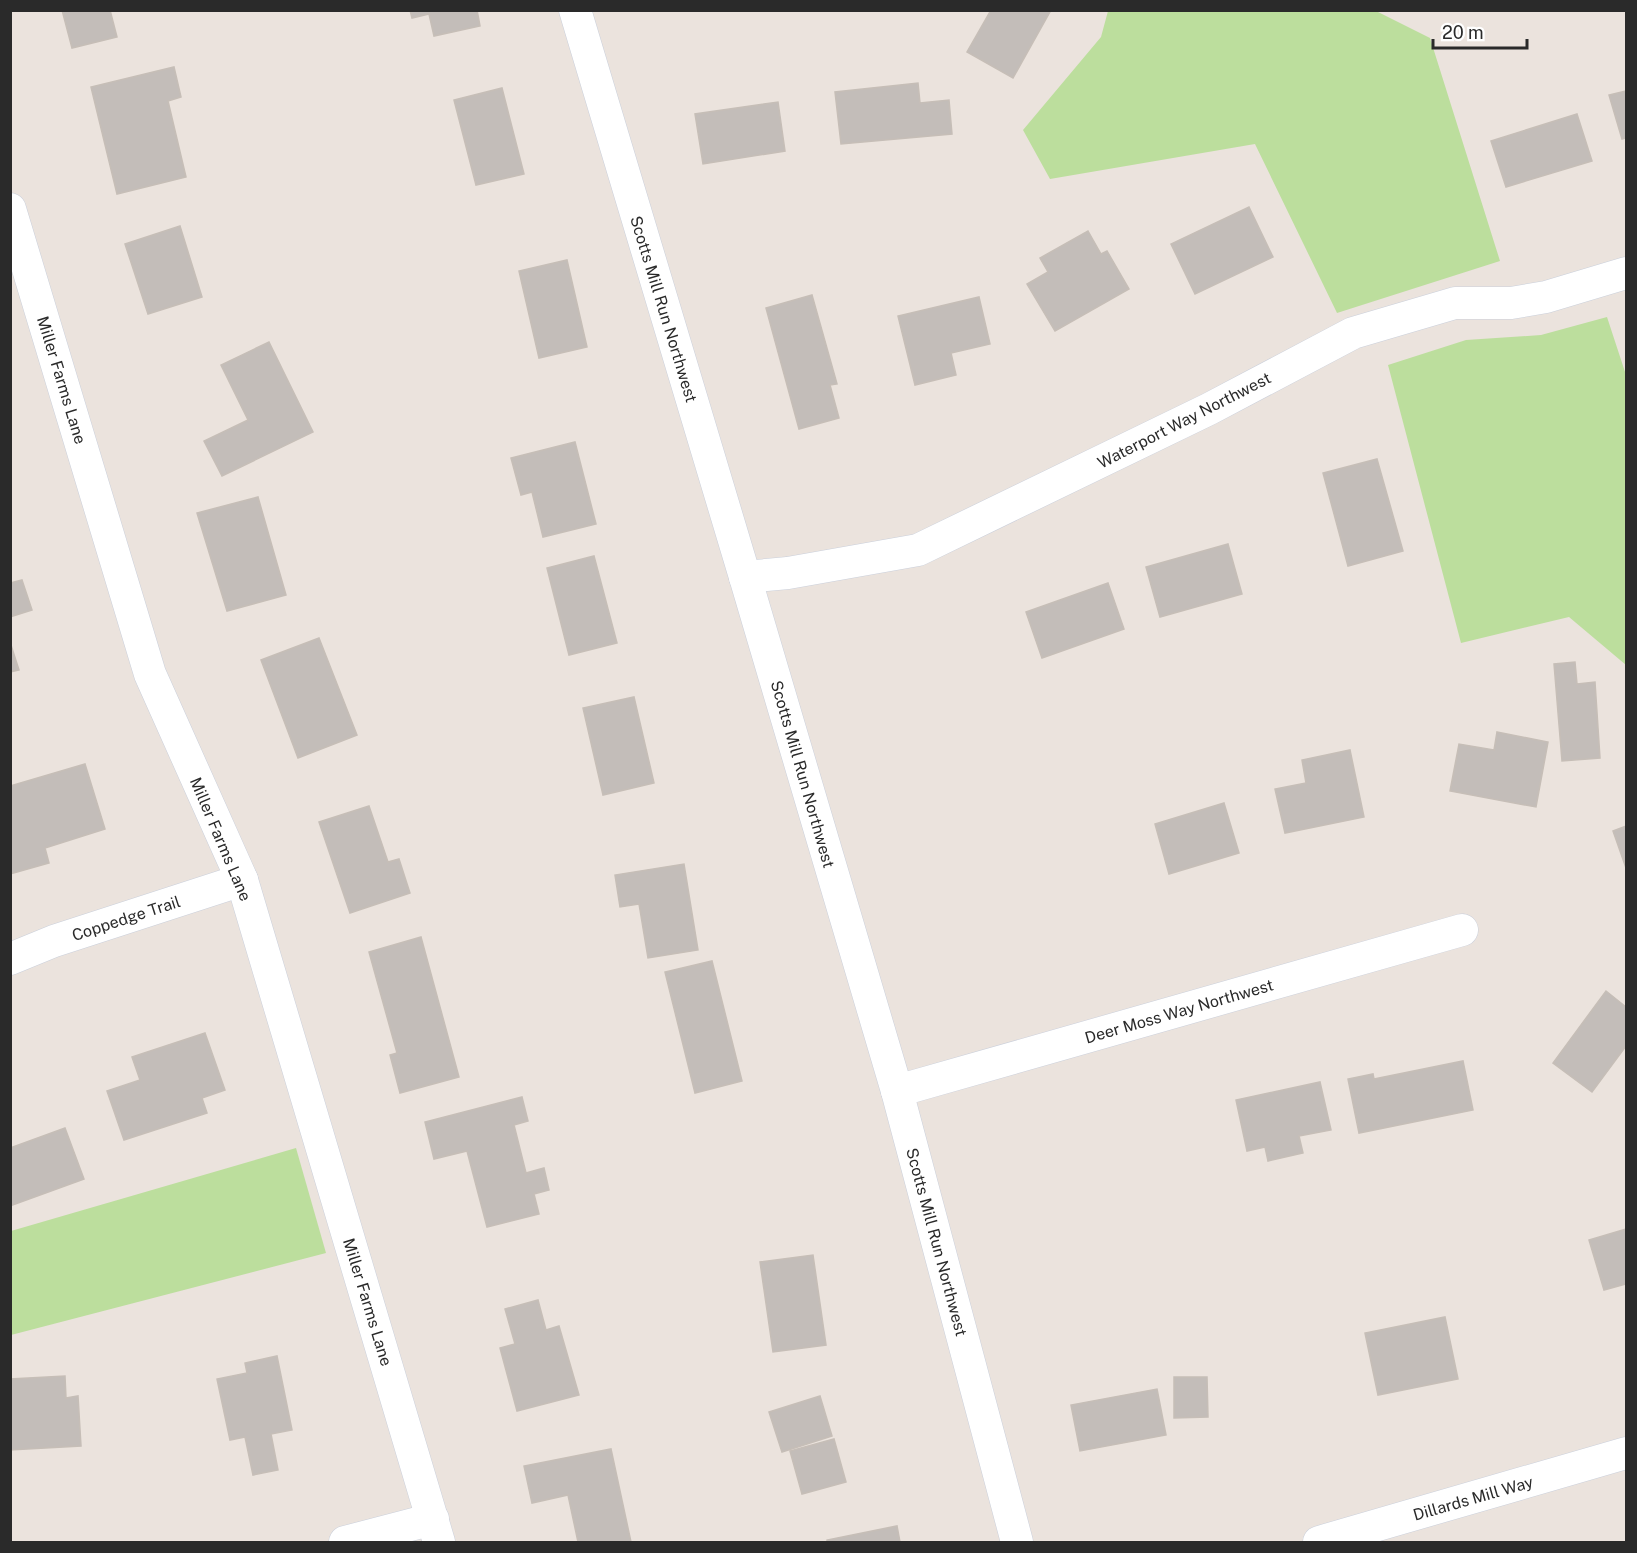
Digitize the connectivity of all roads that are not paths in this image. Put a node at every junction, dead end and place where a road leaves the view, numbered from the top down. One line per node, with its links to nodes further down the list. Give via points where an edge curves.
1 (581, 12): 4 (street, Scotts Mill Run Northwest)
2 (10, 209): 5 (street, Miller Farms Lane, via 150,674)
3 (1626, 273): 4 (street, Waterport Way Northwest, via 1546,297 1511,303 1455,303 1353,333 1209,409 918,550)
4 (745, 577): 8 (street, Scotts Mill Run Northwest)
5 (242, 880): 7 (street, Coppedge Trail); 10 (street, Miller Farms Lane)
6 (1462, 930): 8 (street, Deer Moss Way Northwest)
7 (10, 959)
8 (897, 1091): 12 (street, Scotts Mill Run Northwest)
9 (1626, 1454): 13 (street, Dillards Mill Way)
10 (436, 1531): 11 (street)
11 (345, 1542)
12 (1017, 1542)
13 (1319, 1542)

